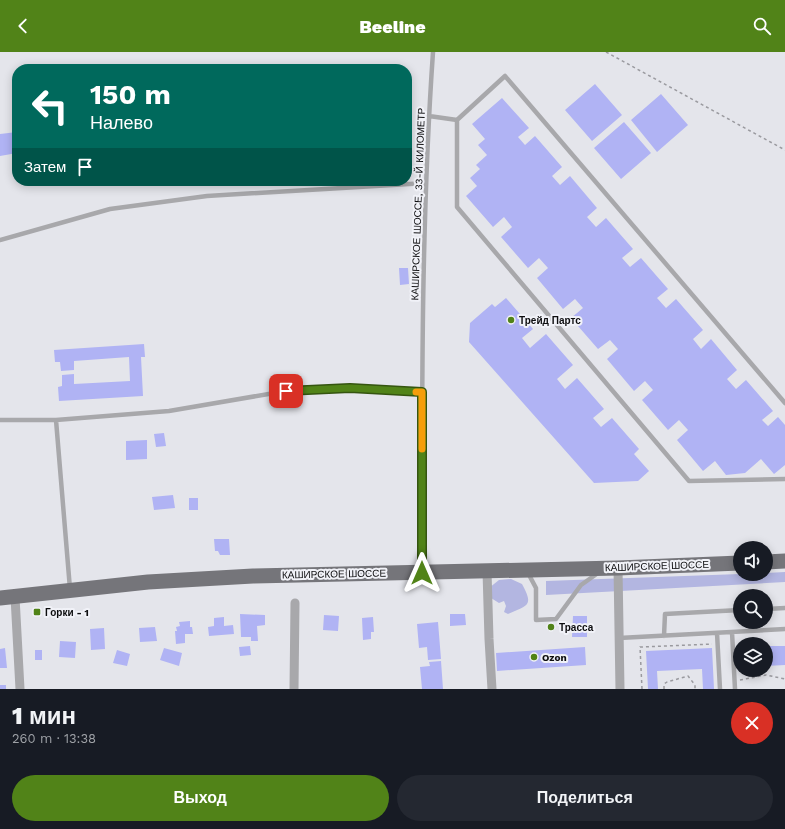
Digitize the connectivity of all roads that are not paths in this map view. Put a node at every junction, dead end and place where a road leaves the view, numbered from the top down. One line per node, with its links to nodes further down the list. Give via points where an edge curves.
1 (433, 52): 2 (lane, КАШИРСКОЕ ШОССЕ, 33-Й КИЛОМЕТР)
2 (429, 116): 3 (lane); 4 (lane, КАШИРСКОЕ ШОССЕ, 33-Й КИЛОМЕТР)
3 (457, 120): 9 (lane, via 505,76); 12 (lane, via 457,207 690,481)
4 (426, 183): 5 (lane); 8 (lane, КАШИРСКОЕ ШОССЕ, 33-Й КИЛОМЕТР)
5 (412, 184)
6 (375, 186): 7 (lane, via 207,196 110,209)
7 (0, 240)
8 (422, 392): 11 (lane, via 350,388 286,391 169,411); 19 (lane, КАШИРСКОЕ ШОССЕ, 33-Й КИЛОМЕТР)
9 (785, 403)
10 (0, 420): 11 (lane)
11 (56, 420): 20 (lane)
12 (785, 479)
13 (785, 561): 14 (main road)
14 (773, 562)
15 (733, 563): 16 (main road, КАШИРСКОЕ ШОССЕ)
16 (612, 568): 17 (main road, КАШИРСКОЕ ШОССЕ); 17 (lane, via 581,585 556,620 536,620 536,588); 31 (street)
17 (526, 570): 18 (main road, КАШИРСКОЕ ШОССЕ)
18 (487, 571): 19 (main road, КАШИРСКОЕ ШОССЕ); 34 (street)
19 (422, 573): 20 (main road, КАШИРСКОЕ ШОССЕ, via 253,576 148,582)
20 (70, 591): 21 (main road, КАШИРСКОЕ ШОССЕ)
21 (15, 597): 22 (main road, КАШИРСКОЕ ШОССЕ); 32 (street)
22 (0, 598)
23 (295, 603): 33 (street)
24 (785, 608): 25 (lane)
25 (773, 609)
26 (733, 610): 30 (lane, via 665,614)
27 (785, 629): 28 (lane)
28 (732, 632): 29 (lane); 37 (lane)
29 (717, 633): 30 (lane); 36 (lane)
30 (664, 636): 31 (lane)
31 (619, 638): 35 (street)
32 (20, 689)
33 (294, 689)
34 (492, 689)
35 (620, 689)
36 (720, 689)
37 (734, 689)

